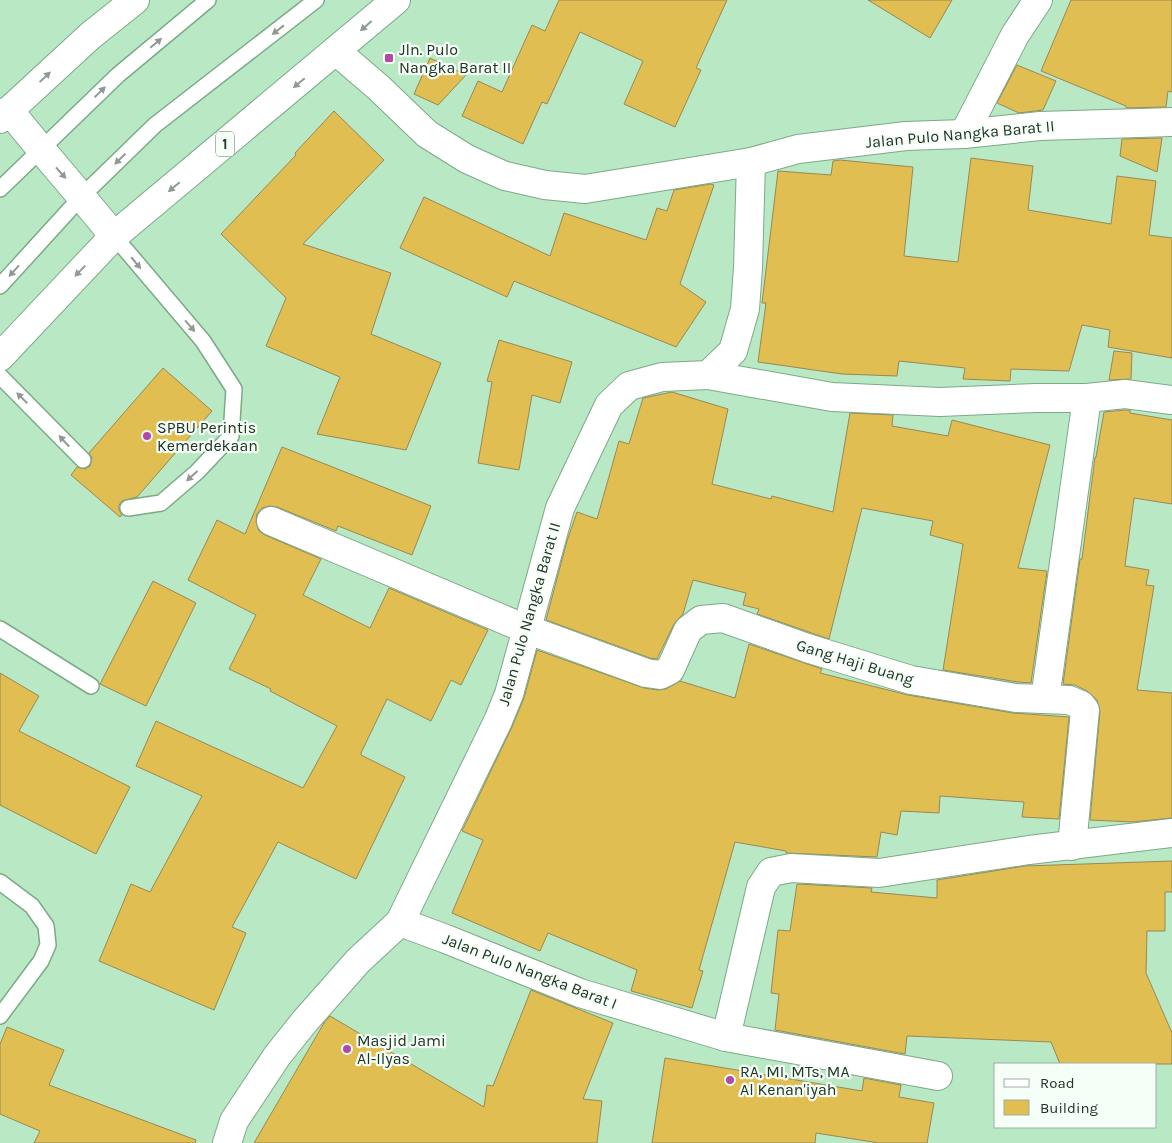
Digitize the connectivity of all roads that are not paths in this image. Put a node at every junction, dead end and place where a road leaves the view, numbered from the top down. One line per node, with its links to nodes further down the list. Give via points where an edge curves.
1 (135, 0): 7 (main road, one-way to 1, via 90,36)
2 (208, 0): 10 (lane, one-way to 2, via 118,75)
3 (316, 0): 13 (lane, one-way to 13, via 156,125)
4 (396, 0): 6 (main road, 1, one-way to 6)
5 (1038, 0): 9 (main road, via 1015,35)
6 (336, 52): 11 (main road, Jalan Pulo Nangka Barat II, via 426,134 467,159 505,176 585,189); 14 (main road, 1, one-way to 14)
7 (4, 115): 10 (main road)
8 (1172, 122): 9 (main road, Jalan Pulo Nangka Barat II, via 1040,126)
9 (964, 134): 11 (main road, Jalan Pulo Nangka Barat II, via 906,136 798,148)
10 (40, 150): 12 (lane); 13 (main road, one-way to 13)
11 (751, 162): 17 (main road, via 745,310 733,351)
12 (0, 189)
13 (82, 196): 14 (main road); 15 (lane, one-way to 15)
14 (114, 236): 16 (main road, 1, one-way to 16); 22 (lane, one-way to 22, via 203,341 234,389 231,436 161,503)
15 (0, 286)
16 (0, 357)
17 (708, 375): 19 (main road, Jalan Pulo Nangka Barat II, via 832,397 940,402); 25 (main road, Jalan Pulo Nangka Barat II, via 662,377 629,386 609,405 560,508)
18 (0, 376): 21 (lane, one-way to 18)
19 (1087, 398): 20 (main road, Jalan Pulo Nangka Barat II, via 1125,394); 27 (main road)
20 (1172, 400)
21 (83, 460)
22 (128, 508)
23 (271, 521): 25 (main road, Gang Haji Buang)
24 (0, 628): 26 (lane)
25 (526, 628): 27 (main road, Gang Haji Buang, via 646,673 660,675 670,670 688,630 701,620 724,618 806,648 911,680 1016,698); 31 (main road, Jalan Pulo Nangka Barat II, via 509,694 498,721)
26 (91, 686)
27 (1045, 699): 29 (main road, Gang Haji Buang, via 1069,700 1085,710)
28 (1172, 833): 29 (main road)
29 (1072, 846): 33 (main road, via 879,873 791,868 771,872 762,887)
30 (0, 882): 32 (lane, via 32,906 46,926 48,945 41,961)
31 (400, 922): 33 (main road, Jalan Pulo Nangka Barat I, via 580,993); 35 (main road, Jalan Pulo Nangka Barat II, via 358,961 283,1049 245,1102)
32 (0, 1016)
33 (726, 1037): 34 (main road, Jalan Pulo Nangka Barat I)
34 (938, 1076)
35 (227, 1143)

